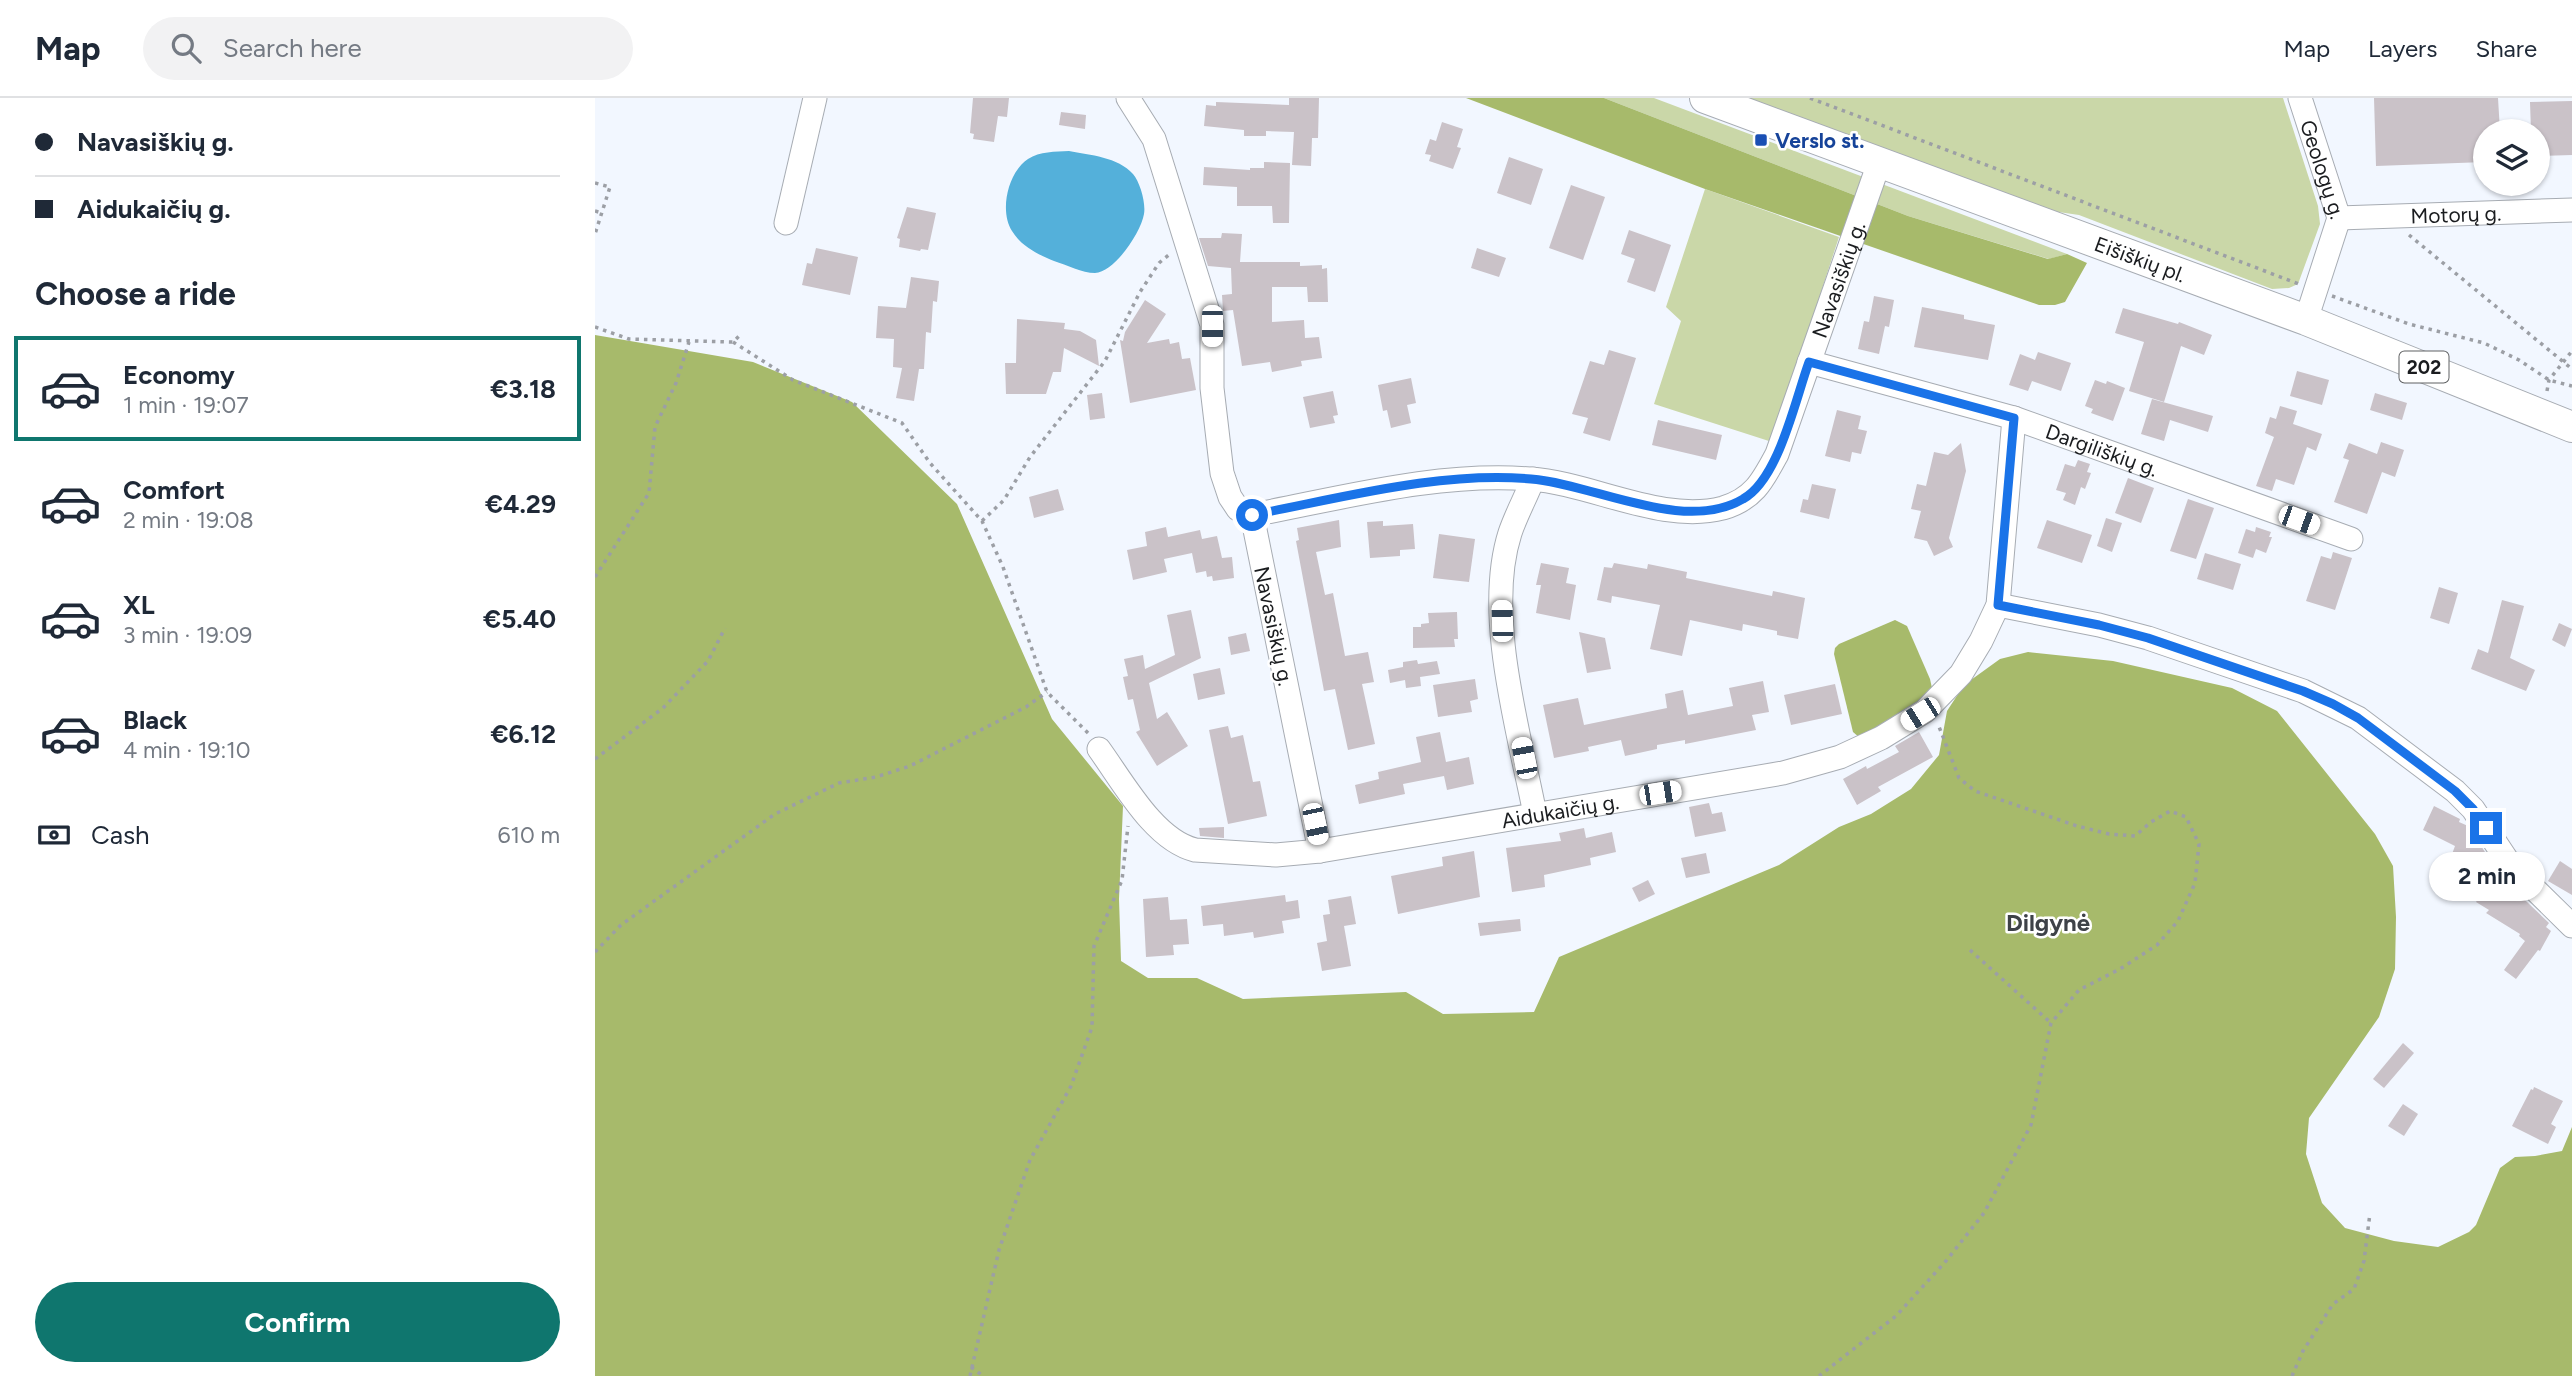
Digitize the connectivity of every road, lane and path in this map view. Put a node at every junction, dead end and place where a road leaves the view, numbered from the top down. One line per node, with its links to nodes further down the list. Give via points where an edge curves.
1 (815, 98): 13 (street)
2 (1128, 98): 15 (street, via 1154,139)
3 (1705, 98): 6 (main road, Eišiškių pl. / 202)
4 (1810, 98): 16 (path)
5 (2300, 98): 12 (street, Geologų g.)
6 (1879, 163): 17 (main road, Eišiškių pl. / 202); 23 (street, Navasiškių g.)
7 (595, 183): 10 (path, via 610,187)
8 (2572, 210): 11 (street, Motorų g.)
9 (595, 211): 10 (path)
10 (602, 212): 14 (path)
11 (2387, 217): 12 (street, Motorų g.); 24 (path)
12 (2339, 218): 16 (street, Geologų g.)
13 (786, 223)
14 (595, 234)
15 (1185, 241): 32 (street, via 1212,326 1212,388 1222,473 1238,509); 33 (path, via 1159,263 1105,361 1030,457 1005,500)
16 (2316, 290): 17 (street, Geologų g.); 26 (path, via 2409,324 2484,343)
17 (2306, 320): 28 (main road, Eišiškių pl. / 202)
18 (595, 327): 20 (path, via 629,339)
19 (739, 336): 21 (path)
20 (689, 342): 21 (path); 35 (path, via 655,427 649,493)
21 (733, 342): 33 (path, via 793,380 902,424)
22 (2572, 351): 24 (path)
23 (1809, 362): 29 (street, Dargiliškių g.); 31 (street, Navasiškių g., via 1777,454 1759,487 1724,508 1673,510)
24 (2562, 363): 25 (path); 26 (path)
25 (2572, 369)
26 (2549, 380): 27 (path); 28 (path)
27 (2572, 386)
28 (2542, 414): 30 (main road, Eišiškių pl. / 202)
29 (2014, 418): 34 (street, Dargiliškių g.); 36 (street, Aidukaičių g.)
30 (2572, 427)
31 (1533, 479): 32 (street, Navasiškių g., via 1448,480); 43 (street, via 1510,535 1501,594 1503,648)
32 (1252, 515): 44 (street, Navasiškių g.)
33 (982, 521): 38 (path)
34 (2351, 539)
35 (595, 577)
36 (1998, 605): 39 (street, Aidukaičių g., via 1961,674); 45 (street, via 2148,638 2303,691 2350,713 2455,791 2473,809 2511,866)
37 (725, 628): 41 (path, via 708,661 663,708)
38 (1047, 692): 40 (path, via 1086,730); 47 (path, via 1026,708 910,766 839,783 775,814 621,925)
39 (1929, 707): 43 (street, Aidukaičių g., via 1881,738 1840,757 1783,773); 48 (path, via 1959,778 1975,791 2109,834 2135,836 2170,811 2186,817 2199,844 2195,883 2178,921 2157,945 2079,990)
40 (1099, 750): 42 (street, Aidukaičių g.)
41 (595, 759)
42 (1132, 794): 44 (street, Aidukaičių g., via 1157,830 1182,847 1276,855); 50 (path, via 1122,880 1094,946 1091,1027 1071,1086 1030,1160 999,1250)
43 (1535, 814): 44 (street, Aidukaičių g.)
44 (1321, 851)
45 (2572, 926)
46 (1970, 950): 48 (path)
47 (595, 952)
48 (2051, 1023): 53 (path, via 2031,1125 1984,1213 1896,1316)
49 (2370, 1213): 54 (path, via 2364,1261 2354,1289 2333,1304)
50 (971, 1367): 51 (path); 52 (path)
51 (970, 1376)
52 (983, 1376)
53 (1819, 1376)
54 (2292, 1376)

